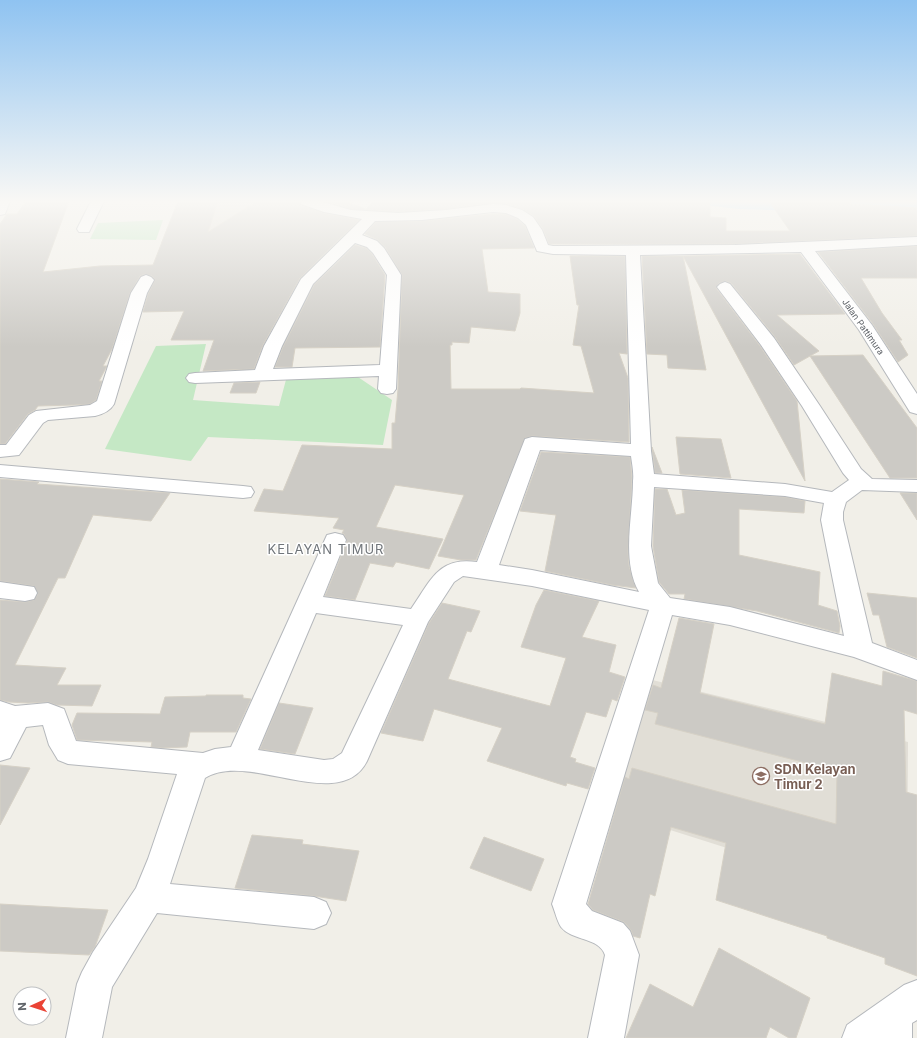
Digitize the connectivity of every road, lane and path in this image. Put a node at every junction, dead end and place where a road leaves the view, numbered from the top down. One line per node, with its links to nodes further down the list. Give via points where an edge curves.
1 (340, 249): 10 (street, via 306,282 273,346)
2 (377, 249): 9 (street, via 394,275)
3 (544, 249): 6 (street)
4 (744, 249): 6 (street)
5 (807, 249): 13 (street, Jalan Pattimura, via 866,329)
6 (633, 252): 15 (street)
7 (146, 280): 14 (street, via 139,293 105,404 95,410 40,417)
8 (725, 287): 18 (street, via 768,342 853,473)
9 (388, 370): 10 (street); 12 (street)
10 (262, 375): 11 (street)
11 (195, 378)
12 (387, 389)
13 (917, 408)
14 (6, 451): 16 (street)
15 (641, 451): 17 (street); 23 (street, via 532,443)
16 (0, 471): 20 (street)
17 (644, 480): 21 (street, via 785,490); 27 (street, via 640,546 646,583)
18 (862, 481): 19 (street, via 867,485 877,486); 21 (street)
19 (917, 486)
20 (243, 492)
21 (835, 499): 29 (street, via 831,509 832,520)
22 (335, 540): 26 (street)
23 (486, 570): 27 (street); 28 (street, via 465,568 446,576)
24 (0, 590): 25 (street)
25 (25, 592)
26 (308, 604): 28 (street, via 408,617); 33 (street)
27 (663, 605): 29 (street, via 730,616); 39 (street, via 569,904 573,916 580,922 611,934 618,943 622,955)
28 (416, 621): 33 (street, via 353,761 336,772 324,772)
29 (860, 650): 30 (street)
30 (917, 670)
31 (7, 714): 32 (street, via 11,728); 34 (street, via 48,714 54,717 63,745 68,752)
32 (0, 750)
33 (239, 759): 34 (street, via 215,760)
34 (202, 764): 35 (street, via 193,771)
35 (149, 897): 36 (street); 38 (street, via 94,984)
36 (314, 913)
37 (902, 1016): 40 (street)
38 (84, 1038)
39 (606, 1038)
40 (860, 1038)

